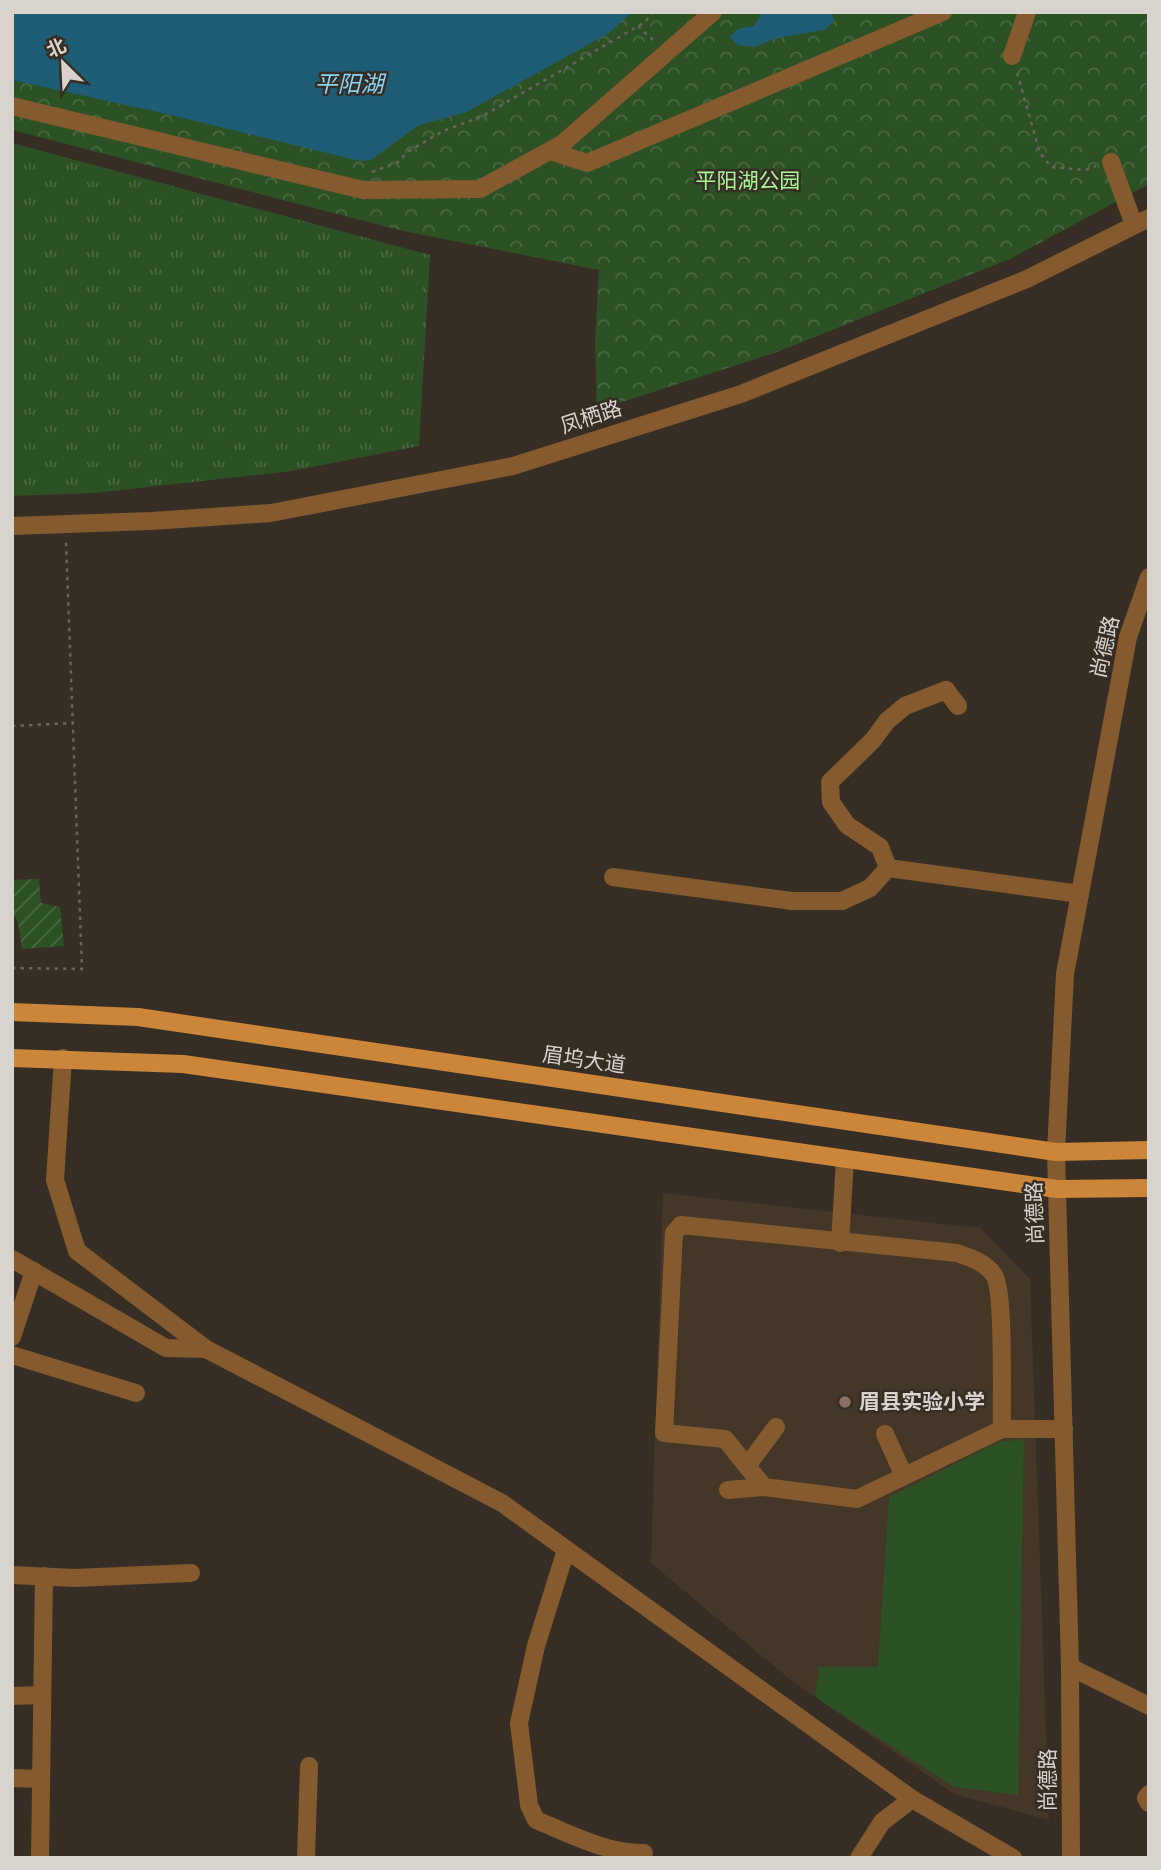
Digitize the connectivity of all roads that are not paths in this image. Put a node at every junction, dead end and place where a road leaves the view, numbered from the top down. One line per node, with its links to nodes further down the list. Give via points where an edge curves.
1 (713, 12): 6 (street)
2 (943, 12): 6 (street, via 587,163)
3 (1027, 12): 4 (street)
4 (1012, 56)
5 (12, 106): 6 (street, via 363,190 480,189)
6 (550, 150)
7 (1111, 162): 8 (street)
8 (1141, 222): 9 (street, 凤栖路, via 1027,279 741,394 513,466 271,513)
9 (12, 526)
10 (1149, 577): 14 (street, 尚德路, via 1128,637)
11 (958, 706): 12 (street, via 946,690 905,706 830,782 831,802 847,825 880,847)
12 (887, 869): 13 (street, via 870,888 842,901 792,901); 14 (street)
13 (613, 877)
14 (1080, 894): 19 (street, 尚德路, via 1065,974)
15 (12, 1012): 19 (main road, 眉坞大道, via 138,1017)
16 (12, 1058): 17 (main road)
17 (63, 1058): 20 (main road, via 183,1064); 27 (street, via 55,1180 77,1251)
18 (1149, 1150): 19 (main road, 眉坞大道)
19 (1056, 1152): 22 (street, 尚德路)
20 (845, 1159): 22 (main road); 23 (street)
21 (1149, 1188): 22 (main road)
22 (1057, 1189): 32 (street, 尚德路)
23 (840, 1243): 31 (street, via 957,1253 979,1260 996,1276); 34 (street, via 681,1225 674,1233 664,1433 725,1438)
24 (12, 1259): 25 (street)
25 (34, 1271): 26 (street); 27 (street, via 166,1348)
26 (12, 1337)
27 (206, 1349): 38 (street, via 502,1503)
28 (12, 1355): 29 (street)
29 (136, 1393)
30 (776, 1427): 34 (street)
31 (1002, 1429): 32 (street); 35 (street)
32 (1064, 1429): 42 (street, 尚德路)
33 (885, 1434): 35 (street)
34 (747, 1466): 36 (street)
35 (904, 1476): 36 (street, via 857,1499)
36 (764, 1487): 37 (street)
37 (728, 1490)
38 (566, 1550): 50 (street); 52 (street, via 536,1646 519,1723 528,1805 536,1820 602,1847)
39 (191, 1573): 41 (street)
40 (12, 1575): 41 (street)
41 (44, 1576): 43 (street)
42 (1070, 1667): 45 (street); 57 (street, 尚德路)
43 (42, 1695): 44 (street); 48 (street)
44 (12, 1696)
45 (1149, 1706)
46 (309, 1766): 54 (street)
47 (12, 1778): 48 (street)
48 (41, 1779): 53 (street)
49 (1149, 1794): 51 (street)
50 (912, 1799): 55 (street, via 882,1822); 56 (street)
51 (1149, 1803)
52 (644, 1853)
53 (40, 1858)
54 (306, 1858)
55 (859, 1858)
56 (1013, 1858)
57 (1072, 1858)

